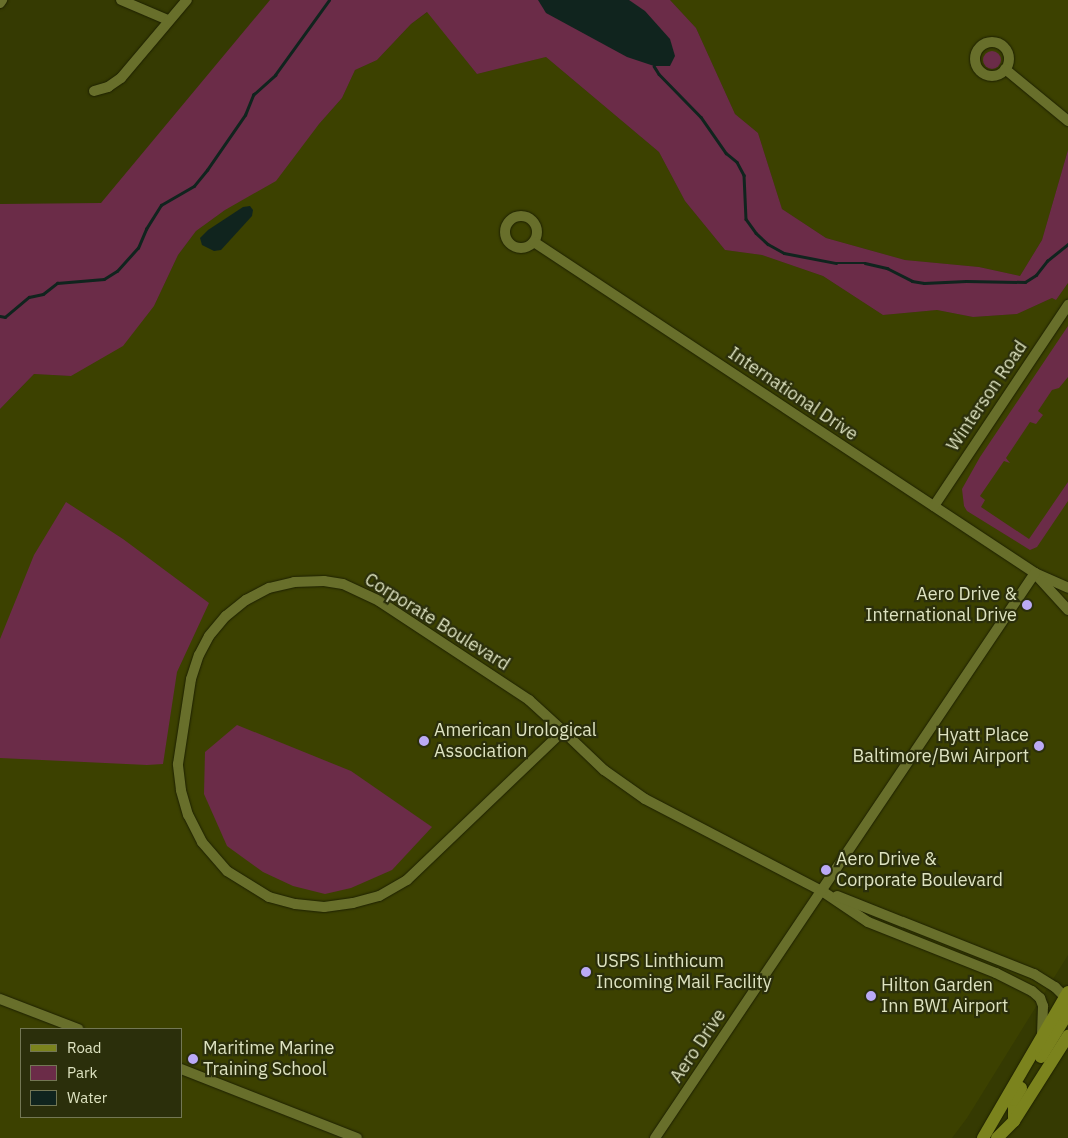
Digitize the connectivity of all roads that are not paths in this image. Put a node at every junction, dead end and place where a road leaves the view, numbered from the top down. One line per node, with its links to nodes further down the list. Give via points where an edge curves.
1 (121, 0): 3 (street)
2 (187, 0): 3 (street)
3 (168, 20): 5 (street, via 121,78)
4 (1006, 69): 6 (street)
5 (94, 91)
6 (1068, 121)
7 (534, 242): 9 (street, International Drive)
8 (1068, 305): 9 (street, Winterson Road)
9 (934, 506): 10 (street, International Drive)
10 (1034, 573): 11 (street, International Drive); 12 (street, International Drive); 14 (street, Aero Drive)
11 (1068, 588)
12 (1068, 610)
13 (563, 731): 13 (street, Corporate Boulevard, via 407,880 379,896 353,903 324,907 295,904 269,897 248,886 227,871 202,842 188,815 181,790 180,743 191,679 199,655 226,616 246,600 269,588 294,582 324,581 360,590 529,700); 14 (street, Corporate Boulevard, via 604,770 645,799)
14 (822, 891): 15 (street, Corporate Boulevard, via 1001,959 1034,974); 19 (street, Corporate Boulevard, via 868,922 996,973 1032,991 1043,1006); 23 (street, Aero Drive)
15 (1067, 996): 19 (main road); 21 (main road, via 1066,1016 1014,1100)
16 (0, 998): 17 (street)
17 (75, 1028)
18 (1068, 1036): 21 (main road)
19 (1042, 1039): 24 (main road)
20 (182, 1070): 22 (street)
21 (1014, 1121): 25 (main road)
22 (357, 1138)
23 (656, 1138)
24 (983, 1138)
25 (997, 1138)

